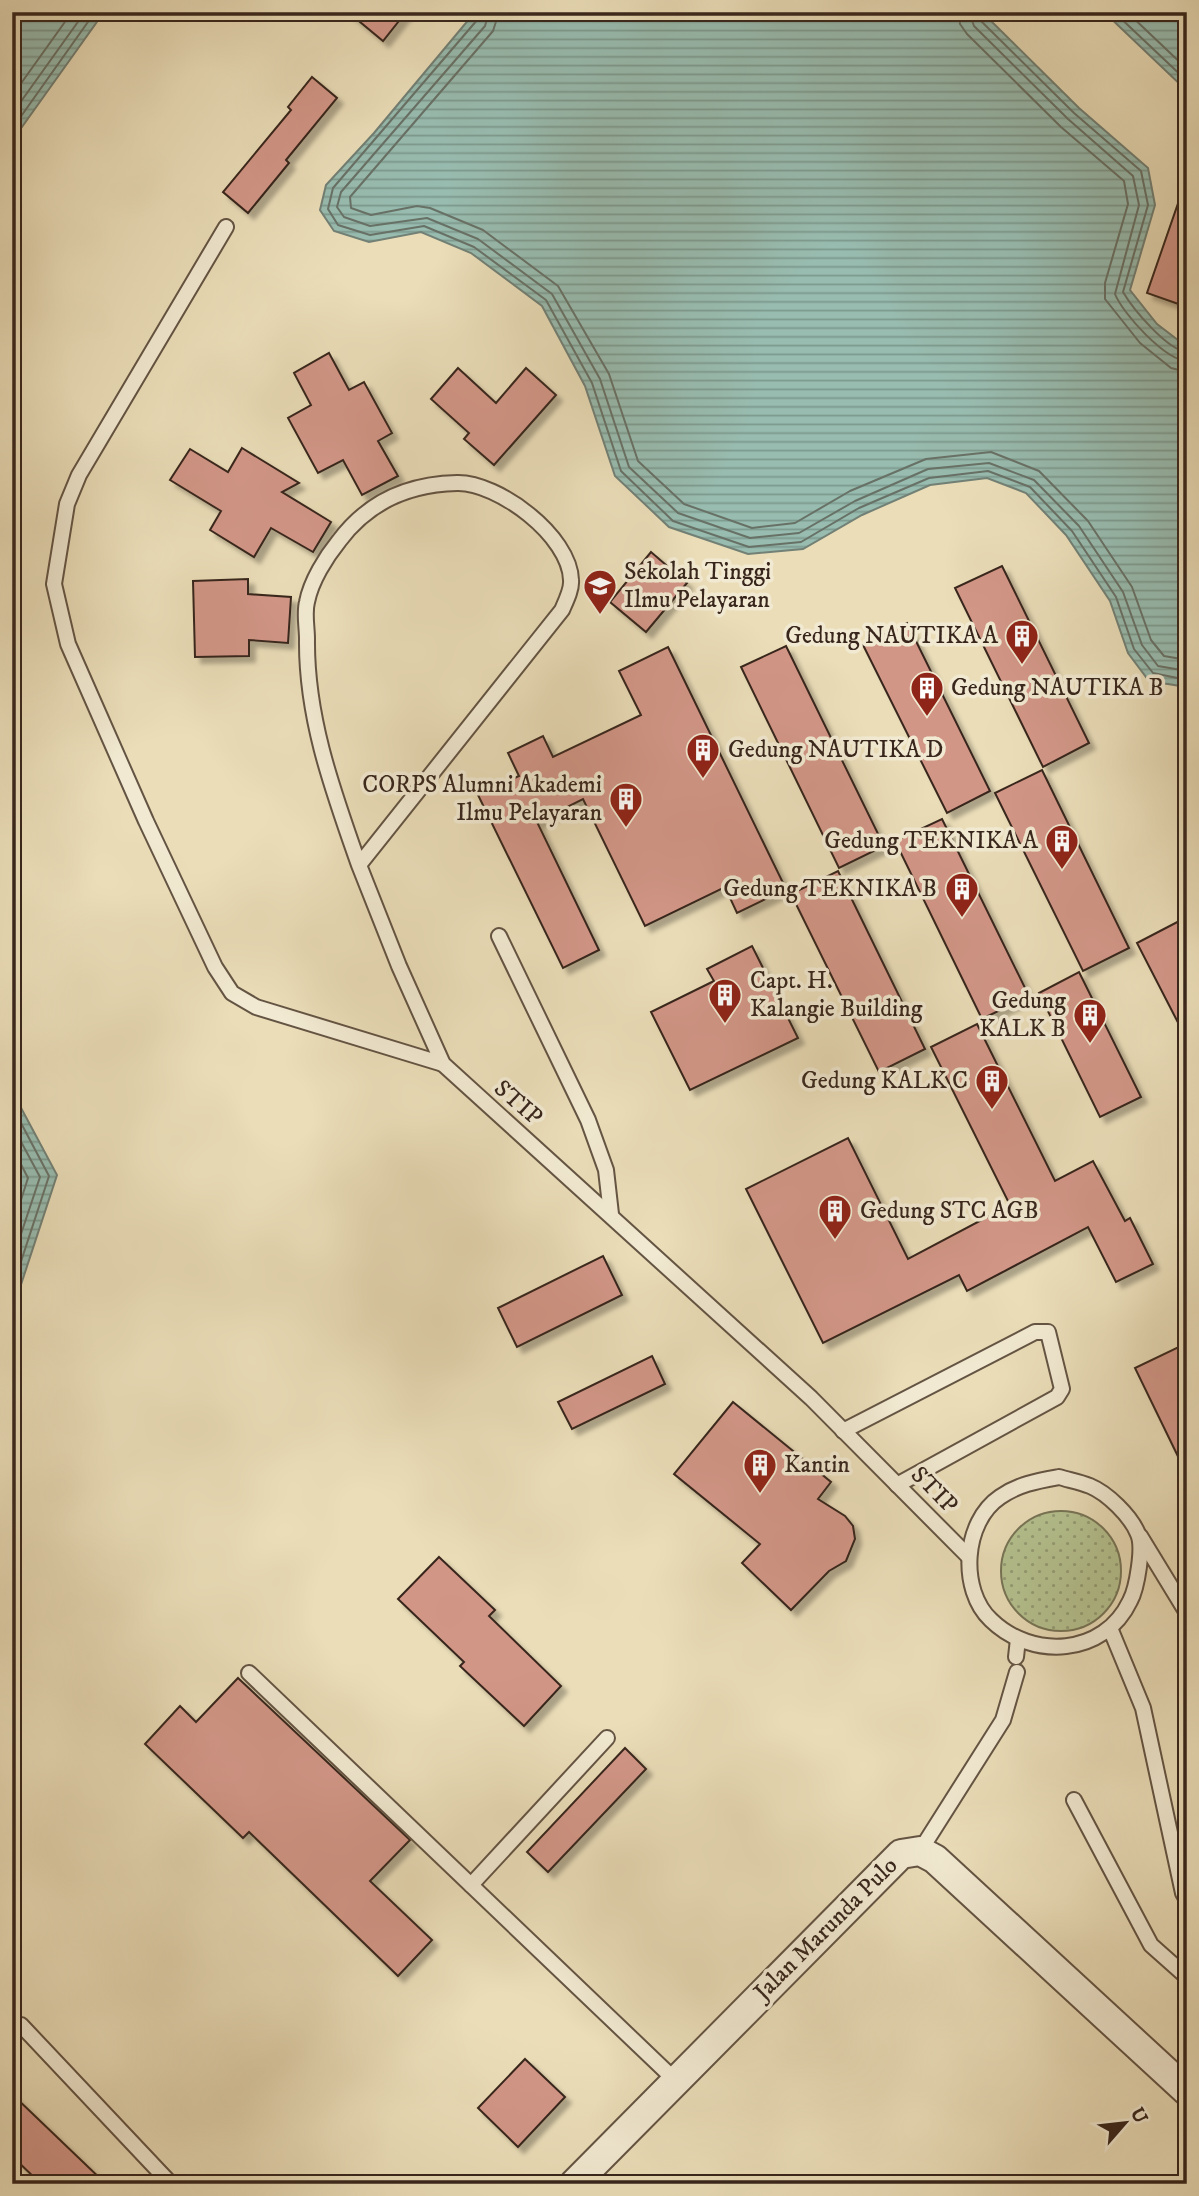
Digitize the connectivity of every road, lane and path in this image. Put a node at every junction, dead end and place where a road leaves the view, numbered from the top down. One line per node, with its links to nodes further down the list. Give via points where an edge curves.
1 (226, 227): 4 (lane, via 96,442 71,494 54,584 62,624 146,821 215,967 232,993 257,1007)
2 (359, 865): 2 (lane, STIP, via 562,610 568,596 571,579 550,535 522,508 488,489 459,483 413,488 387,497 356,519 328,555 307,602 306,662 314,726); 4 (lane, STIP)
3 (499, 936): 5 (lane, via 588,1120 606,1170)
4 (443, 1064): 5 (lane, STIP)
5 (611, 1214): 6 (lane, STIP)
6 (843, 1431): 7 (lane, STIP); 7 (lane, via 1035,1332 1048,1332 1062,1389 1057,1397)
7 (897, 1485): 9 (lane, STIP)
8 (1139, 1535): 9 (lane, via 1118,1507 1091,1486 1059,1477 1026,1482 997,1499 977,1525); 10 (lane); 11 (lane, via 1139,1569 1130,1601)
9 (969, 1557): 12 (lane, via 973,1590 990,1619)
10 (1187, 1613)
11 (1110, 1628): 12 (lane, via 1082,1644 1048,1649); 20 (lane, via 1143,1708)
12 (1018, 1639): 13 (lane)
13 (1016, 1657)
14 (1017, 1672): 18 (lane, via 1003,1720)
15 (249, 1673): 19 (lane)
16 (607, 1738): 19 (lane)
17 (1074, 1800): 21 (lane, via 1151,1945)
18 (920, 1851): 23 (street, Jalan Marunda Pulo, via 901,1854); 24 (street, Jalan Marunda Pulo, via 935,1859)
19 (471, 1885): 23 (lane)
20 (1187, 1900)
21 (1187, 1977)
22 (21, 2025): 25 (lane)
23 (675, 2080): 26 (street, Jalan Marunda Pulo)
24 (1187, 2091)
25 (171, 2184)
26 (574, 2184)

